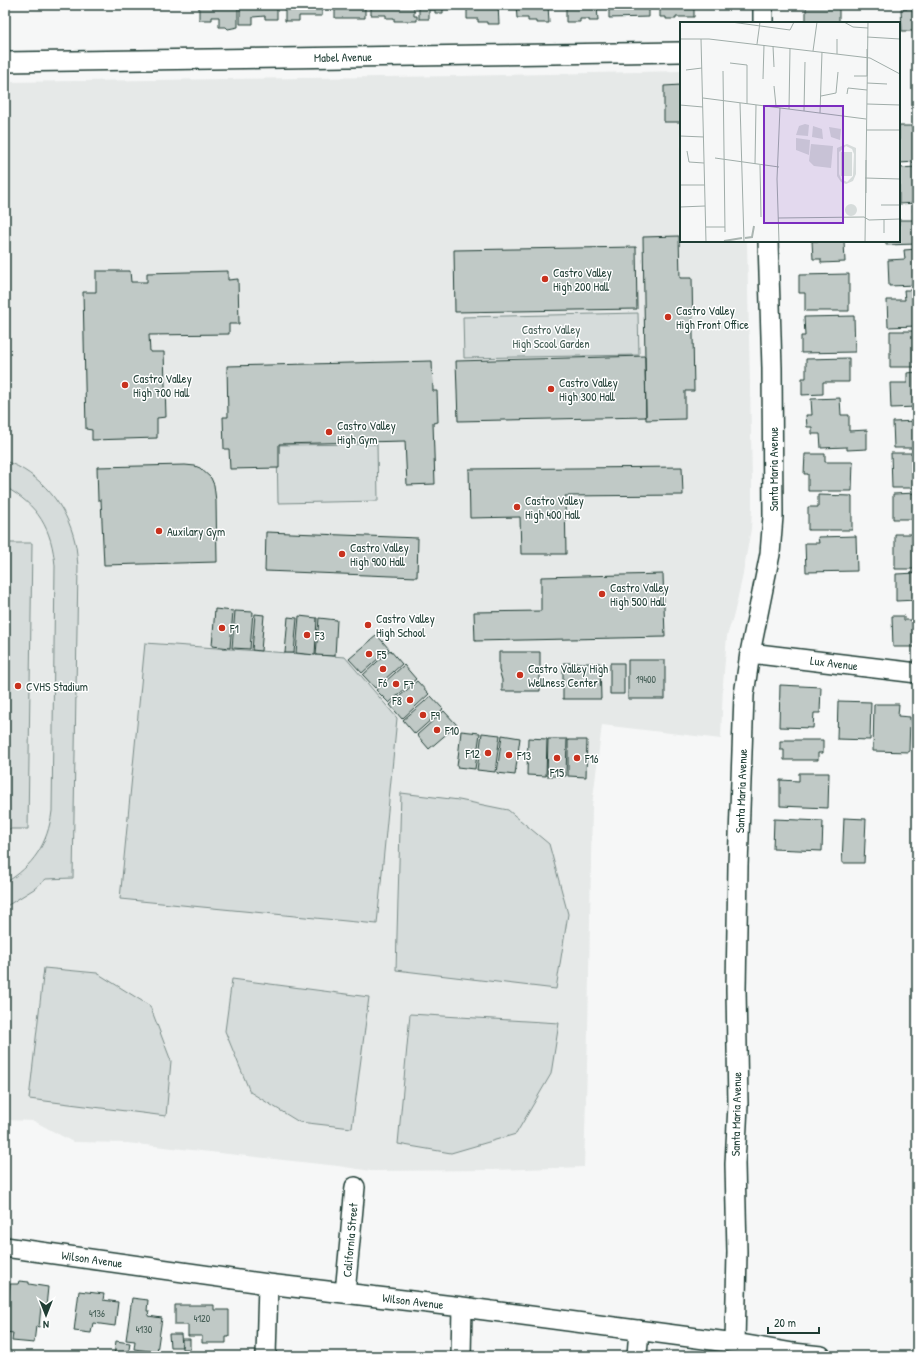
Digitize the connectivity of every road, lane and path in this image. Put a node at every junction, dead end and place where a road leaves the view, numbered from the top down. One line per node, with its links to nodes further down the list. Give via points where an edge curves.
1 (763, 5): 2 (street)
2 (763, 22)
3 (680, 52): 4 (street, Mabel Avenue)
4 (5, 62)
5 (768, 242): 6 (street, Santa Maria Avenue, via 774,516 770,554)
6 (750, 653): 7 (street, Lux Avenue); 14 (street, Santa Maria Avenue, via 744,695 738,866)
7 (917, 673)
8 (354, 1187): 11 (street, California Street)
9 (5, 1247): 10 (street, Wilson Avenue)
10 (268, 1284): 11 (street, Wilson Avenue); 16 (street)
11 (345, 1293): 12 (street, Wilson Avenue)
12 (462, 1307): 13 (street, Wilson Avenue); 17 (street)
13 (639, 1330): 14 (street, Wilson Avenue); 18 (street)
14 (735, 1343): 15 (street, Wilson Avenue)
15 (792, 1354): 19 (street, Wilson Avenue)
16 (266, 1356)
17 (461, 1356)
18 (637, 1356)
19 (821, 1356)

